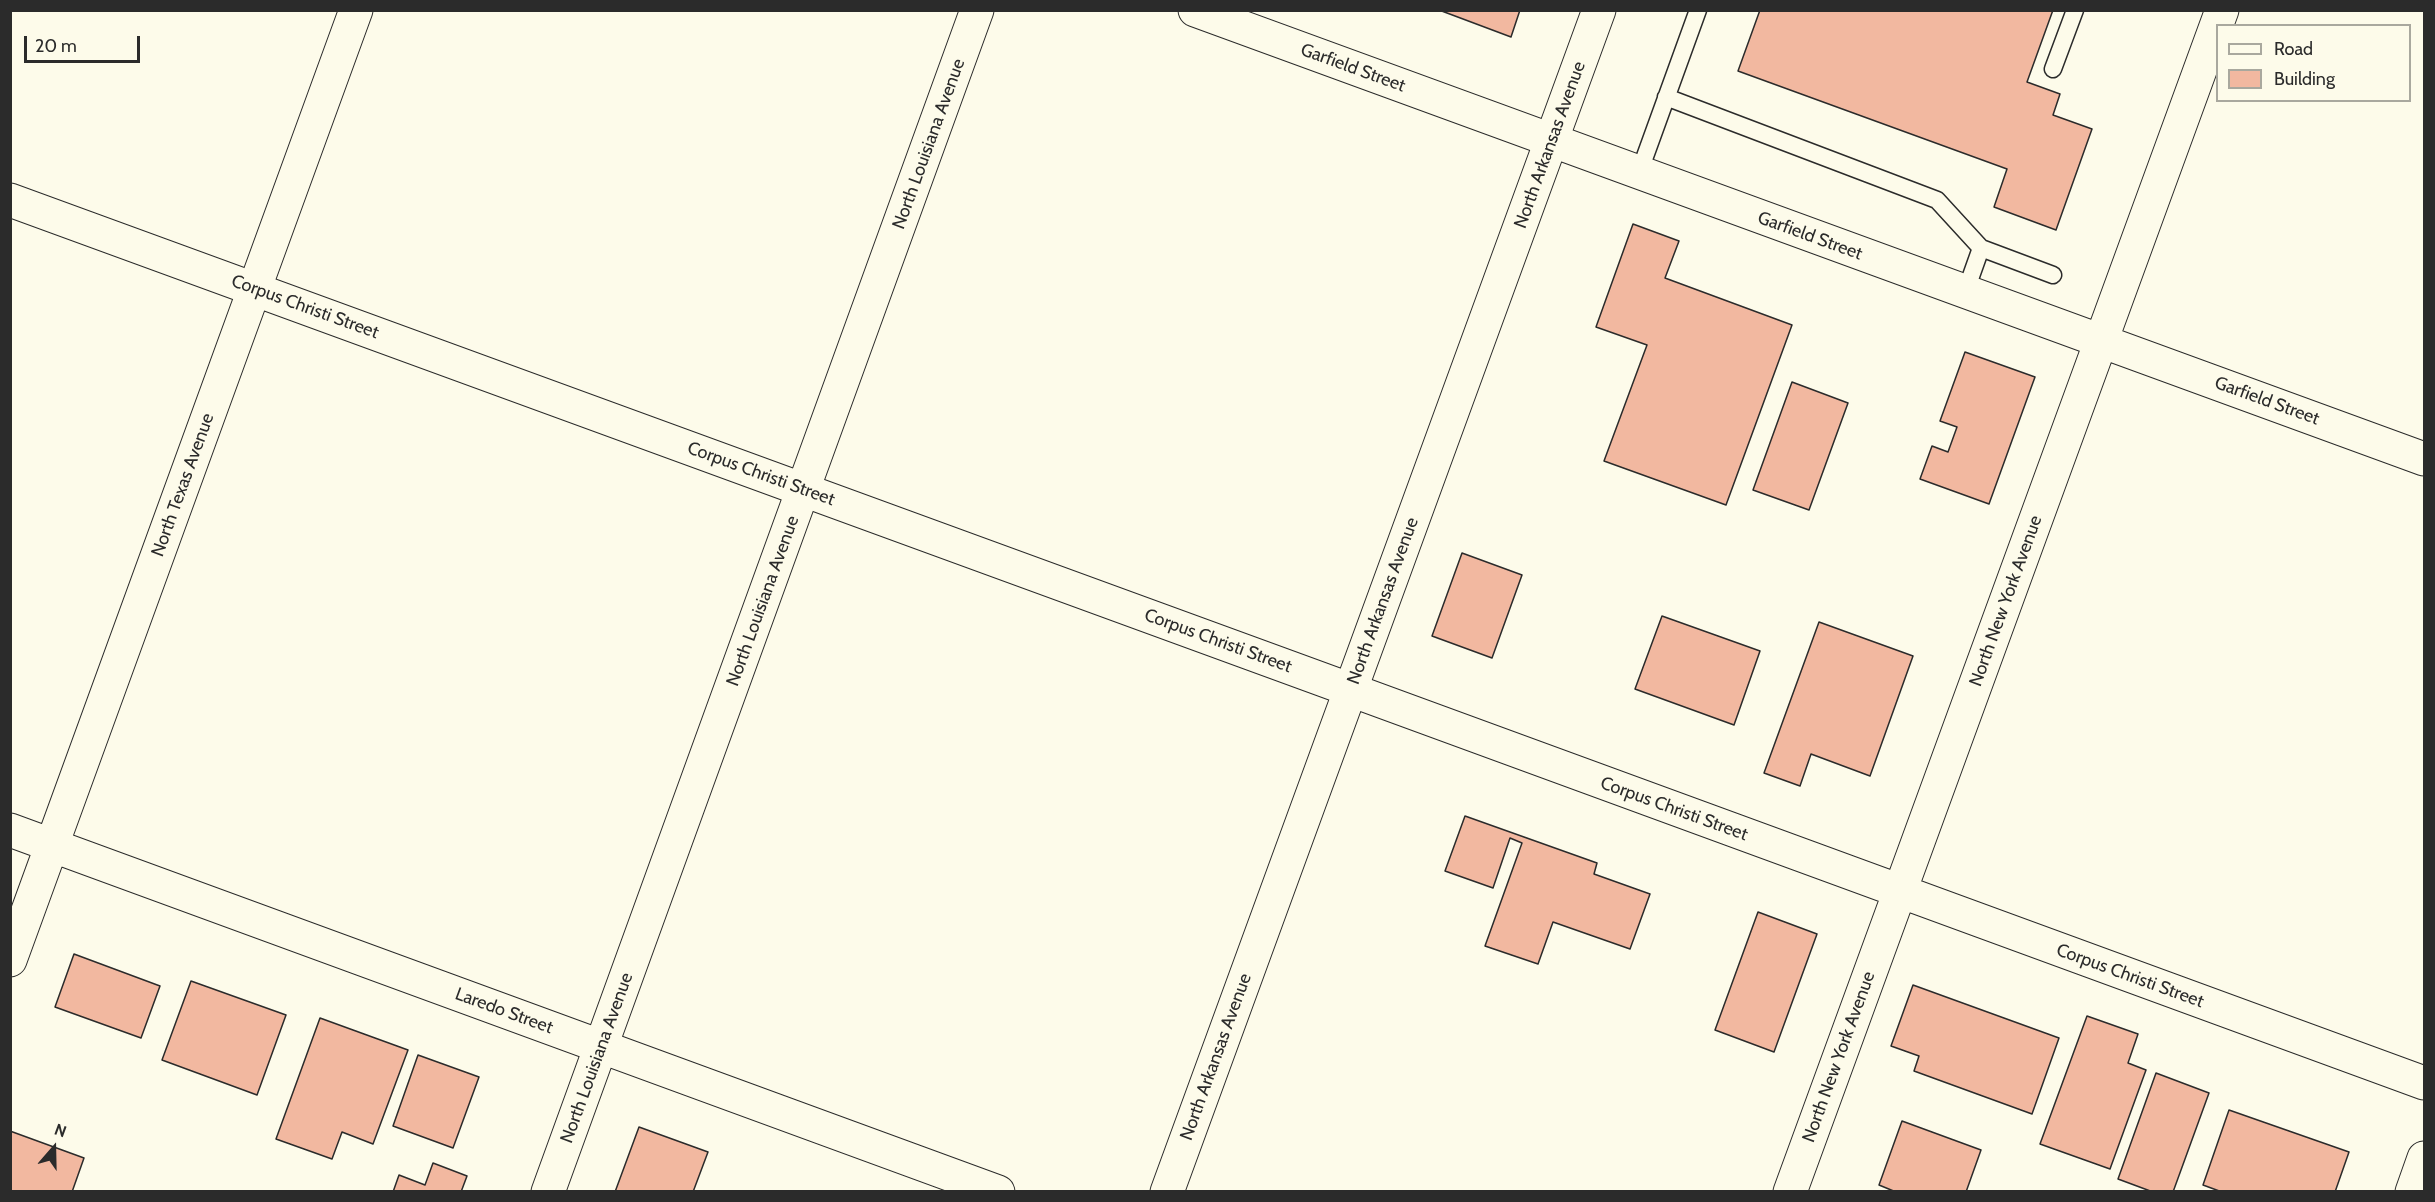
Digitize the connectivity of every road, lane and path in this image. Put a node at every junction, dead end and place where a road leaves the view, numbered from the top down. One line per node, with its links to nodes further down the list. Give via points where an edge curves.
1 (356, 10): 15 (street, North Texas Avenue)
2 (977, 10): 19 (street, North Louisiana Avenue)
3 (1195, 10): 10 (street, Garfield Street)
4 (1599, 10): 10 (street, North Arkansas Avenue)
5 (1698, 10): 9 (lane)
6 (2075, 10): 8 (lane)
7 (2216, 26): 17 (street, North New York Avenue)
8 (2053, 69)
9 (1666, 97): 11 (lane); 13 (lane, via 1937,200)
10 (1551, 141): 11 (street, Garfield Street); 20 (street, North Arkansas Avenue)
11 (1639, 173): 16 (street, Garfield Street)
12 (10, 200): 15 (street, Corpus Christi Street)
13 (1981, 248): 14 (lane); 16 (lane)
14 (2053, 275)
15 (254, 289): 19 (street, Corpus Christi Street); 22 (street, North Texas Avenue)
16 (1965, 293): 17 (street, Garfield Street)
17 (2101, 341): 18 (street, Garfield Street); 23 (street, North New York Avenue)
18 (2424, 459)
19 (803, 490): 20 (street, Corpus Christi Street); 25 (street, North Louisiana Avenue)
20 (1351, 690): 23 (street, Corpus Christi Street); 30 (street, North Arkansas Avenue)
21 (10, 830): 22 (street, Laredo Street)
22 (52, 845): 24 (street, North Texas Avenue); 25 (street, Laredo Street)
23 (1900, 891): 26 (street, Corpus Christi Street); 31 (street, North New York Avenue)
24 (10, 960)
25 (601, 1047): 28 (street, North Louisiana Avenue); 29 (street, Laredo Street)
26 (2424, 1083)
27 (2424, 1158): 32 (street)
28 (549, 1191)
29 (998, 1191)
30 (1167, 1191)
31 (1790, 1191)
32 (2412, 1191)

